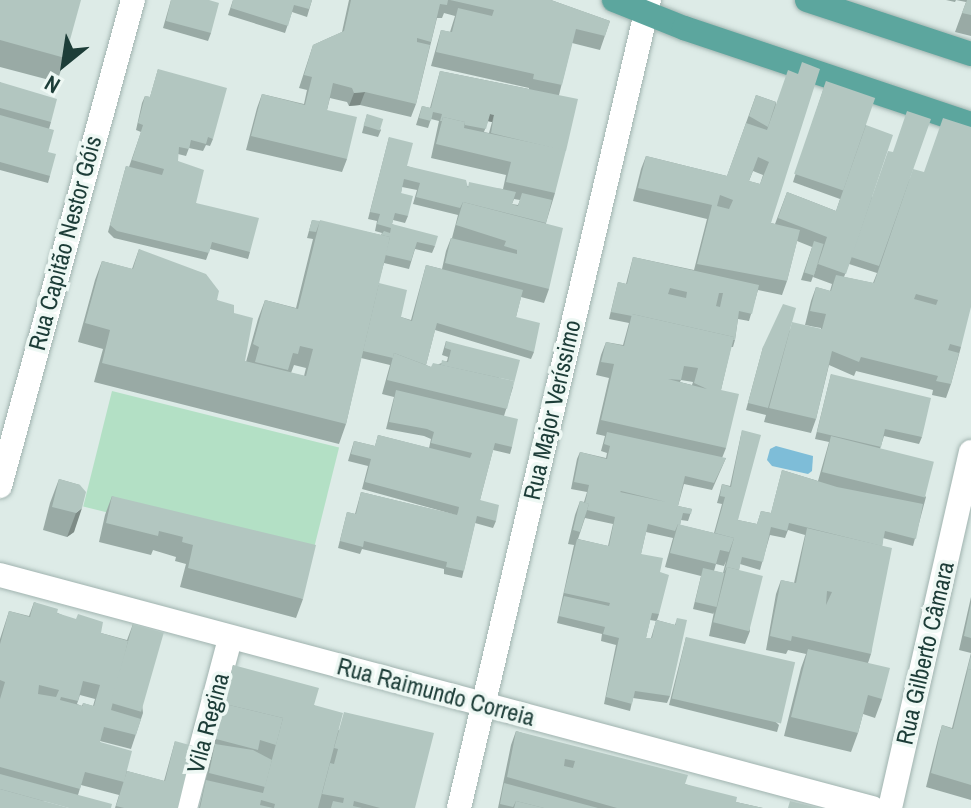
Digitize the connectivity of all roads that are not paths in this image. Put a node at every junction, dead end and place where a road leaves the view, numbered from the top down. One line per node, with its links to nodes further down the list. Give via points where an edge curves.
1 (133, 0): 8 (street, Rua Capitão Nestor Góis)
2 (614, 0): 4 (main road)
3 (807, 0): 5 (main road)
4 (648, 6): 6 (main road); 11 (street, Rua Major Veríssimo)
5 (971, 54)
6 (971, 124)
7 (971, 452): 15 (street, Rua Gilberto Câmara)
8 (0, 486)
9 (0, 575): 10 (street, Rua Raimundo Correia)
10 (230, 639): 11 (street, Rua Raimundo Correia); 12 (street, Vila Regina)
11 (483, 704): 13 (street, Rua Major Veríssimo); 14 (street, Rua Raimundo Correia)
12 (185, 808)
13 (459, 808)
14 (872, 808)
15 (890, 808)

